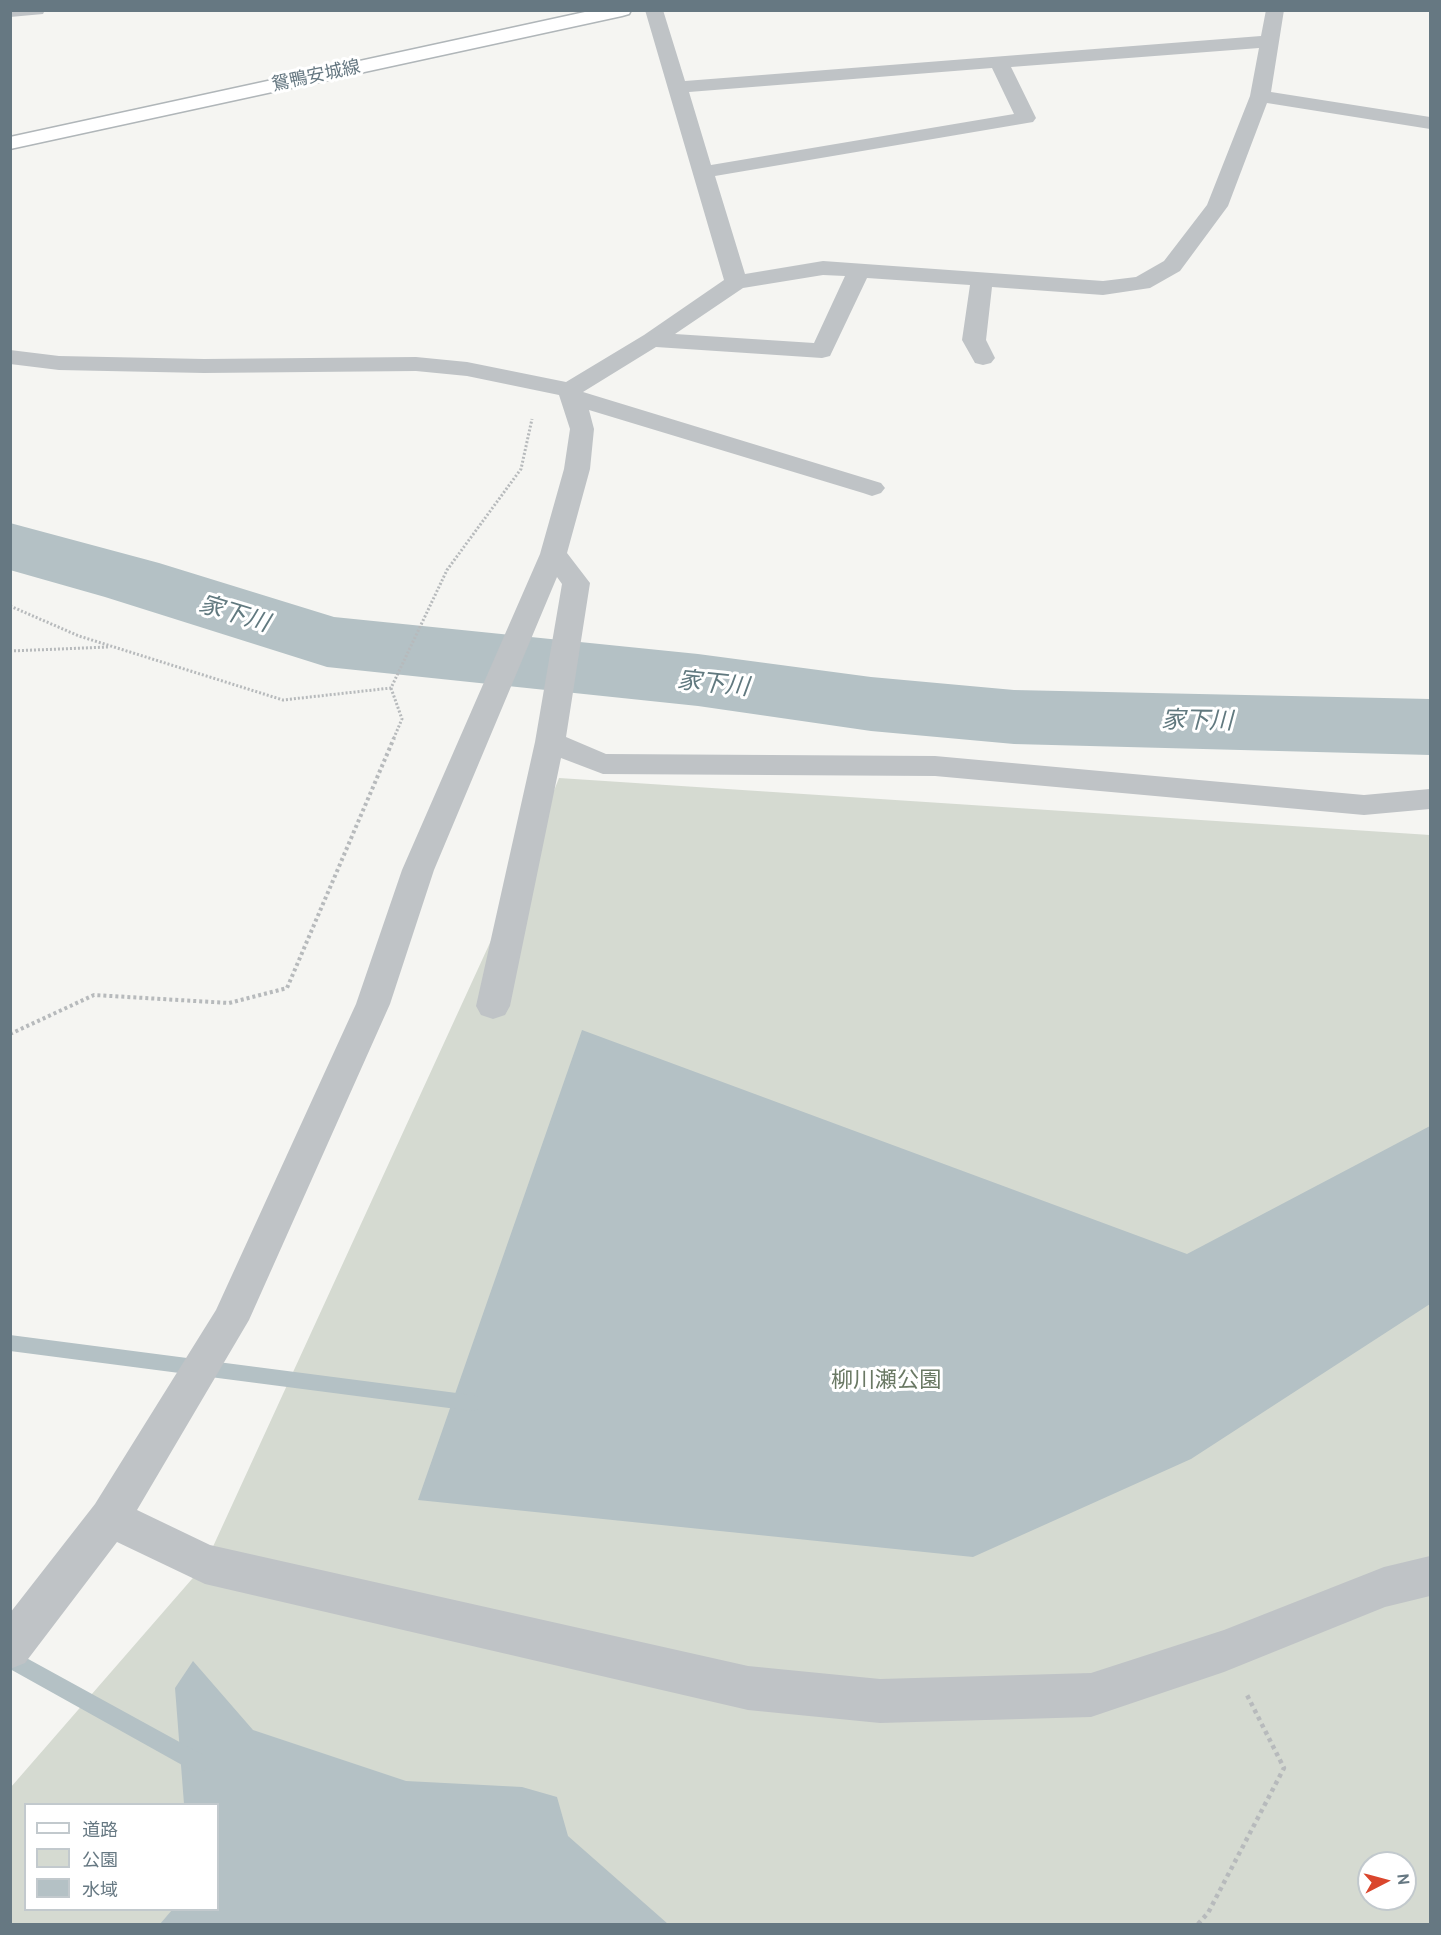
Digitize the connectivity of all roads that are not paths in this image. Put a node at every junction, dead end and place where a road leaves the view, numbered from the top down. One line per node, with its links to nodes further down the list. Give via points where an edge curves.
1 (36, 10): 5 (street)
2 (622, 10): 11 (main road, 鴛鴨安城線)
3 (654, 10): 8 (street)
4 (1275, 10): 6 (street)
5 (10, 12)
6 (1270, 41): 7 (street); 9 (street)
7 (999, 62): 8 (street); 12 (street, via 1026,118)
8 (678, 87): 12 (street)
9 (1260, 96): 10 (street); 14 (street, via 1217,206 1172,266 1142,283 1103,288)
10 (1431, 123)
11 (10, 143)
12 (704, 172): 15 (street)
13 (859, 271): 14 (street); 15 (street, via 824,268); 16 (street, via 822,351)
14 (982, 280): 18 (street, via 974,340)
15 (736, 282): 16 (street)
16 (652, 340): 19 (street)
17 (10, 357): 19 (street, via 59,363 204,366 416,364 506,376)
18 (983, 358)
19 (572, 394): 20 (street); 21 (street, via 582,429 577,469)
20 (872, 488)
21 (553, 555): 22 (street, via 576,583); 25 (street, via 418,870 373,1004 230,1320)
22 (550, 742): 23 (street, via 603,764 935,766 1364,805); 24 (street)
23 (1431, 799)
24 (493, 1006)
25 (110, 1518): 26 (street, via 205,1564 748,1688 880,1701 1091,1695 1224,1651 1384,1587); 27 (street)
26 (1431, 1576)
27 (10, 1648)

